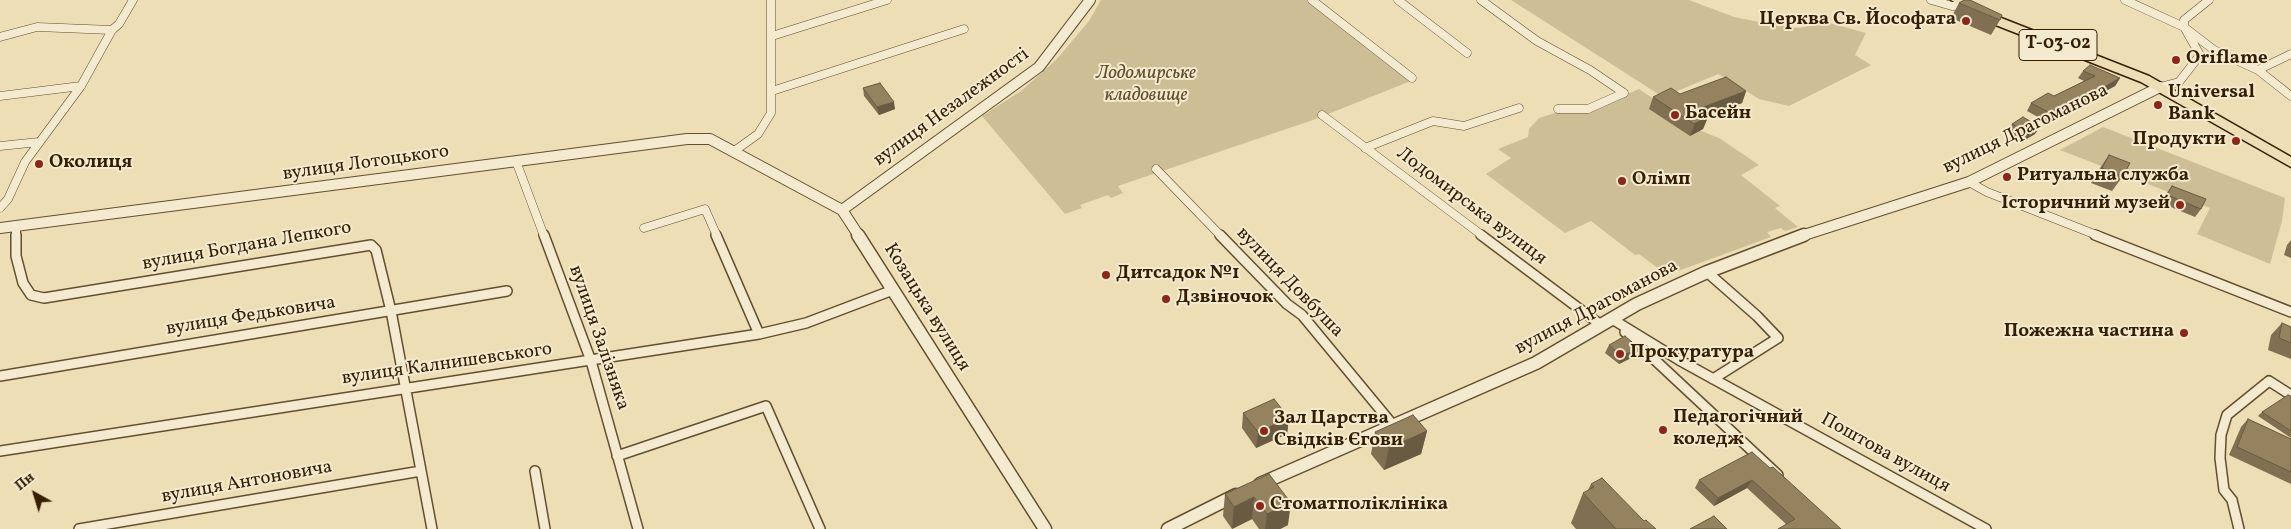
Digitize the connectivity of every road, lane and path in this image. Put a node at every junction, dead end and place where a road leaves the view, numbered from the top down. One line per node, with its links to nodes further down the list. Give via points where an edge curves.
1 (133, 0): 14 (street)
2 (771, 0): 15 (street)
3 (887, 0): 15 (street)
4 (1090, 0): 40 (street, вулиця Незалежності, via 1039,67)
5 (1312, 0): 22 (street)
6 (1398, 0): 18 (street)
7 (1481, 0): 29 (street, via 1537,41 1624,93 1588,109)
8 (1931, 0): 11 (street, via 1952,6)
9 (2125, 0): 12 (street)
10 (2208, 0): 12 (street, via 2184,20)
11 (1961, 3): 24 (main road, Т-03-02, via 1987,17)
12 (2184, 27): 17 (street); 19 (street)
13 (964, 29): 25 (street)
14 (112, 30): 16 (street, via 37,26); 23 (street)
15 (772, 36): 25 (street)
16 (0, 37)
17 (2214, 50): 19 (street); 21 (street)
18 (1467, 53)
19 (2200, 54): 24 (street, via 2179,82)
20 (2291, 54): 21 (street)
21 (2258, 70): 27 (street)
22 (1412, 78)
23 (81, 86): 26 (street); 31 (street)
24 (2160, 87): 36 (main road, Т-03-02); 38 (street, вулиця Драгоманова)
25 (772, 91): 34 (street, via 771,113 766,125)
26 (0, 96)
27 (2291, 96)
28 (1519, 108): 33 (street, via 1464,126 1433,121)
29 (1558, 109)
30 (1322, 115): 33 (street, Лодомирська вулиця)
31 (39, 142): 32 (street); 39 (street)
32 (0, 146)
33 (1366, 148): 50 (street, Лодомирська вулиця)
34 (733, 152): 35 (street, вулиця Лотоцького, via 710,139 688,138); 40 (street, Козацька вулиця)
35 (516, 161): 41 (street, вулиця Лотоцького); 52 (street, вулиця Залізняка)
36 (2291, 163)
37 (1156, 169): 57 (street, вулиця Довбуша, via 1287,304 1302,315)
38 (1969, 182): 44 (street, вулиця Драгоманова, via 1814,231); 48 (street, via 1987,192)
39 (0, 208)
40 (842, 210): 45 (street, Козацька вулиця)
41 (16, 227): 42 (street, вулиця Лотоцького); 47 (street, вулиця Богдана Лепкого, via 16,256 23,283 31,296 72,295 363,245 376,250)
42 (0, 228)
43 (644, 228): 51 (street, via 705,209)
44 (1707, 272): 49 (street, вулиця Драгоманова); 54 (street, via 1778,338)
45 (892, 290): 51 (street, вулиця Калнишевського, via 806,323); 68 (street, Козацька вулиця)
46 (507, 291): 47 (street, вулиця Федьковича)
47 (391, 311): 53 (street, вулиця Федьковича); 55 (street, вулиця Богдана Лепкого)
48 (2291, 312)
49 (1612, 319): 50 (street, вулиця Драгоманова); 54 (street, Поштова вулиця); 62 (street)
50 (1601, 325): 57 (street, вулиця Драгоманова, via 1536,363)
51 (759, 334): 52 (street, вулиця Калнишевського)
52 (591, 361): 55 (street, вулиця Калнишевського); 59 (street, вулиця Залізняка)
53 (0, 376)
54 (1713, 379): 70 (street, Поштова вулиця)
55 (405, 388): 58 (street, вулиця Калнишевського); 60 (street, вулиця Богдана Лепкого)
56 (2291, 395): 71 (street, via 2269,381 2227,415 2221,435 2220,458 2224,490 2232,500)
57 (1393, 425): 69 (street, вулиця Драгоманова, via 1230,497)
58 (0, 452)
59 (617, 456): 66 (street, вулиця Залізняка); 67 (street, via 766,406)
60 (421, 471): 63 (street, вулиця Антоновича); 64 (street, вулиця Богдана Лепкого)
61 (535, 471): 65 (street)
62 (1786, 482)
63 (79, 529)
64 (432, 529)
65 (545, 529)
66 (638, 529)
67 (820, 529)
68 (1045, 529)
69 (1168, 529)
70 (1986, 529)
71 (2239, 529)

